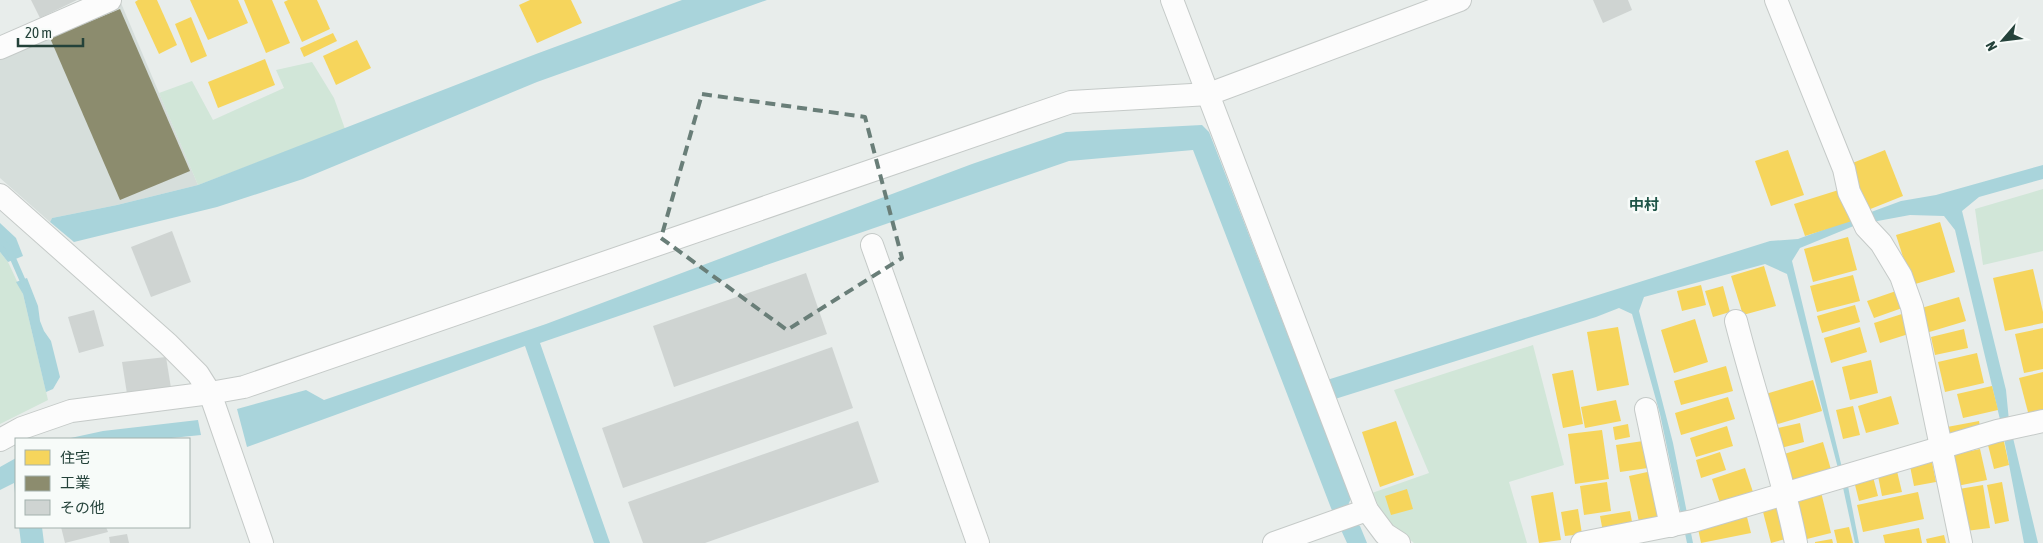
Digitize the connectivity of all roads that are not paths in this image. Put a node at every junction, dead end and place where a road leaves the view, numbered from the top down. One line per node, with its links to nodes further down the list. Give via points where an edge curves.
1 (110, 0): 5 (street)
2 (1172, 0): 6 (street)
3 (1460, 0): 6 (street)
4 (1776, 0): 14 (street, via 1844,169 1849,192 1863,220 1901,276 1912,307)
5 (0, 48)
6 (1209, 94): 10 (street, via 1071,102 282,375); 16 (street)
7 (0, 195): 10 (street, via 168,344 198,374)
8 (872, 245): 19 (street)
9 (1736, 321): 15 (street)
10 (210, 393): 13 (street, via 71,411 22,428); 18 (street)
11 (1646, 409): 17 (street)
12 (2043, 421): 14 (street, via 2007,428)
13 (0, 440)
14 (1942, 448): 15 (street); 24 (street)
15 (1786, 494): 17 (street); 23 (street)
16 (1360, 512): 20 (street); 21 (street)
17 (1681, 524): 22 (street)
18 (262, 543)
19 (978, 543)
20 (1274, 543)
21 (1399, 543)
22 (1582, 543)
23 (1796, 543)
24 (1961, 543)

